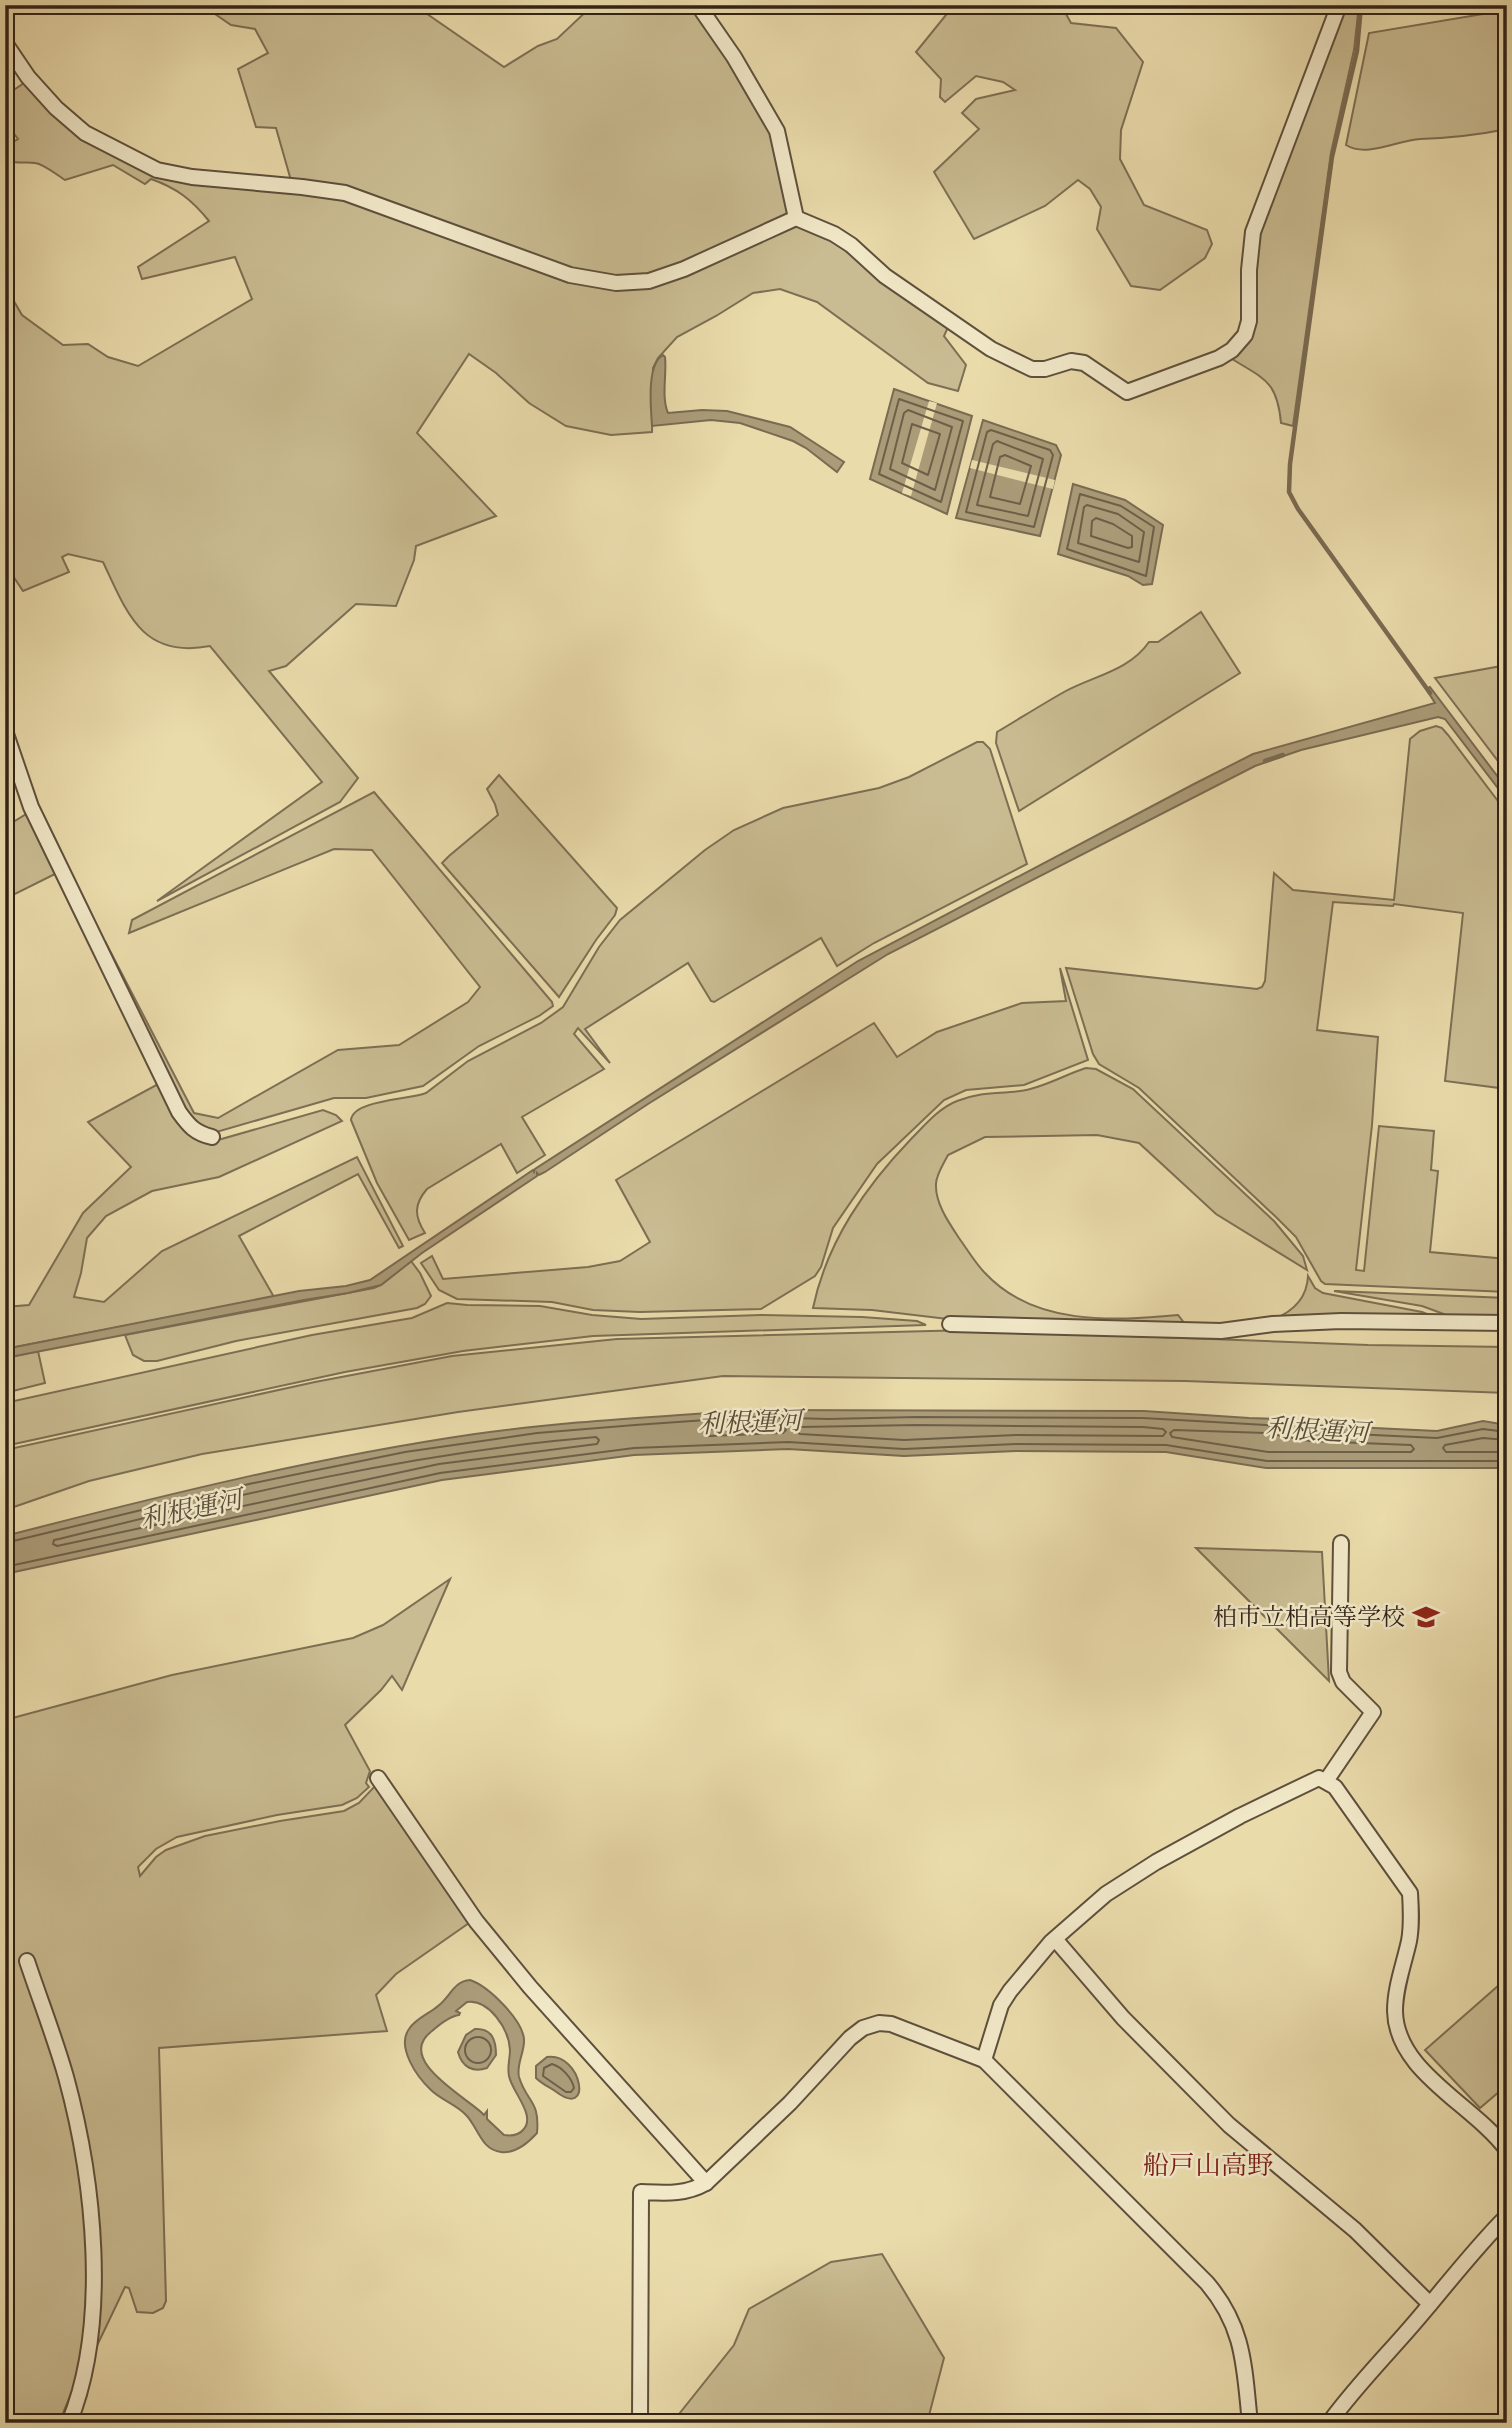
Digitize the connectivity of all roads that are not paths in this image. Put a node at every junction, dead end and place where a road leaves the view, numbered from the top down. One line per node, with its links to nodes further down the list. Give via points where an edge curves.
1 (698, 5): 4 (street, via 777,131)
2 (1339, 5): 4 (street, via 1253,232 1245,335 1232,350 1191,369 1127,392 1084,363 1070,361 1032,369 991,349 843,240)
3 (5, 43): 4 (street, via 28,77 85,133 157,170 345,193 570,275 616,283 649,281 684,270)
4 (796, 218)
5 (5, 731): 6 (street, via 31,807 161,1077 190,1128)
6 (212, 1137)
7 (1507, 1323): 8 (street, via 1341,1321 1221,1331)
8 (950, 1324)
9 (1341, 1543): 11 (street, via 1339,1672 1373,1712)
10 (378, 1778): 16 (street, via 476,1920 530,1987)
11 (1326, 1781): 12 (street, via 1306,1783 1156,1862 1106,1894); 15 (street, via 1335,1787 1410,1893 1409,1938 1395,2009 1402,2042 1419,2068 1495,2134)
12 (1055, 1939): 14 (street, via 1001,2005); 18 (street, via 1122,2018 1229,2125 1355,2230)
13 (27, 1962): 19 (street, via 82,2144 91,2227 89,2351)
14 (984, 2060): 16 (street, via 891,2024 863,2028); 21 (street, via 1219,2297 1234,2323 1241,2349)
15 (1507, 2150)
16 (706, 2183): 20 (street, via 677,2193 641,2192)
17 (1507, 2216): 18 (street)
18 (1430, 2304): 22 (street)
19 (69, 2423)
20 (640, 2423)
21 (1250, 2423)
22 (1329, 2423)

